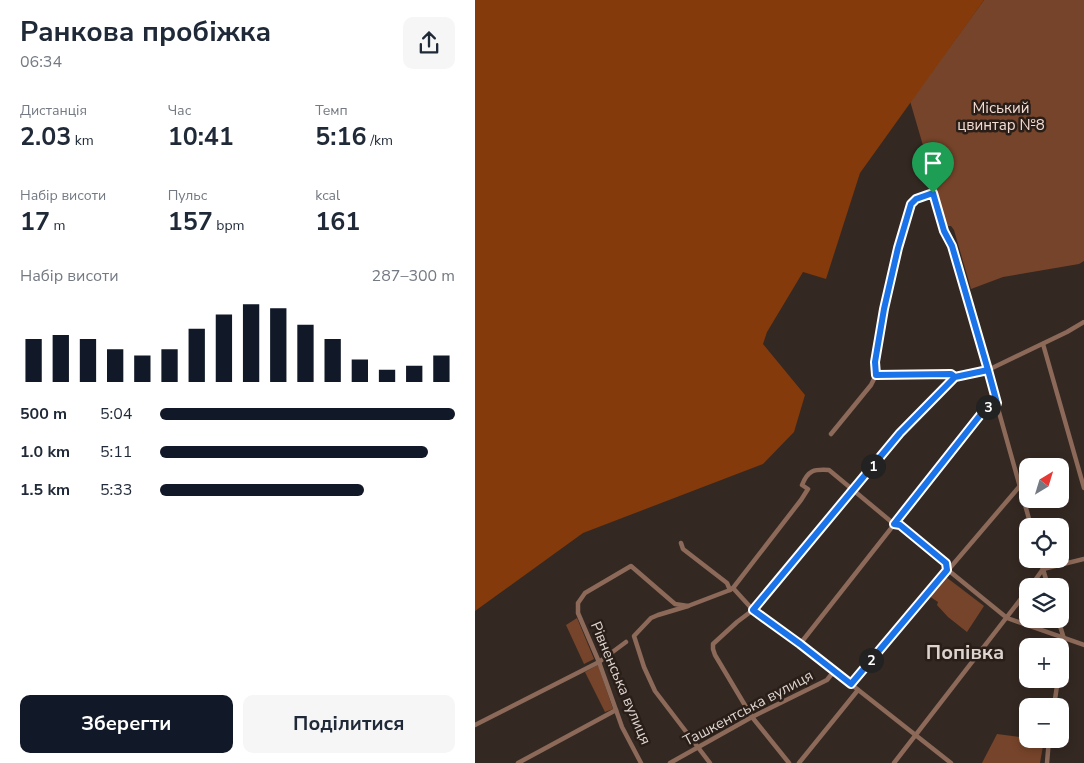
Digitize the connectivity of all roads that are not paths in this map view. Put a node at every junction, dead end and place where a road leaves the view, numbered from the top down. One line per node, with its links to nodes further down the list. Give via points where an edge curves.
1 (923, 156): 2 (street)
2 (933, 193): 5 (street); 6 (street, via 911,204 884,309 875,362)
3 (1084, 322): 4 (street)
4 (1043, 344): 5 (street); 11 (street)
5 (988, 370): 7 (street); 8 (street)
6 (876, 375): 7 (street, via 951,374); 9 (street)
7 (955, 377): 12 (street, via 900,433)
8 (997, 403): 10 (street); 13 (street, via 985,409)
9 (831, 434)
10 (1019, 486): 17 (street)
11 (1084, 488)
12 (853, 490): 13 (street); 20 (street, via 829,470 806,475 802,485 808,489 801,500); 23 (street)
13 (894, 524): 17 (street, via 900,525 946,563); 28 (street)
14 (681, 543): 20 (street)
15 (1084, 559): 16 (street)
16 (1043, 569): 18 (street); 19 (street)
17 (947, 570): 24 (street); 32 (street)
18 (1037, 578)
19 (1046, 578)
20 (731, 589): 22 (street); 23 (street)
21 (1019, 602): 24 (street)
22 (688, 606): 30 (street, Рівненська вулиця, via 675,604 631,566 585,593 578,603 578,613); 38 (street, via 651,618 634,636 655,691)
23 (753, 610): 28 (street); 35 (street, via 713,644)
24 (1007, 618): 25 (street); 37 (street)
25 (1060, 638)
26 (1069, 641): 29 (street)
27 (626, 642): 30 (street)
28 (800, 644): 31 (street)
29 (1084, 645)
30 (599, 662): 34 (street, Рівненська вулиця); 36 (street)
31 (834, 671): 32 (street); 35 (street, Ташкентська вулиця, via 827,680)
32 (851, 684): 33 (street)
33 (858, 690): 37 (street); 45 (street)
34 (616, 710): 40 (street); 41 (street, Рівненська вулиця)
35 (751, 717): 38 (street, Ташкентська вулиця); 44 (street)
36 (475, 725)
37 (915, 736): 46 (street); 47 (street)
38 (698, 748): 42 (street, Ташкентська вулиця); 43 (street)
39 (1048, 748): 48 (street)
40 (519, 763)
41 (641, 763)
42 (670, 763)
43 (710, 763)
44 (789, 763)
45 (799, 763)
46 (894, 763)
47 (951, 763)
48 (1047, 763)

